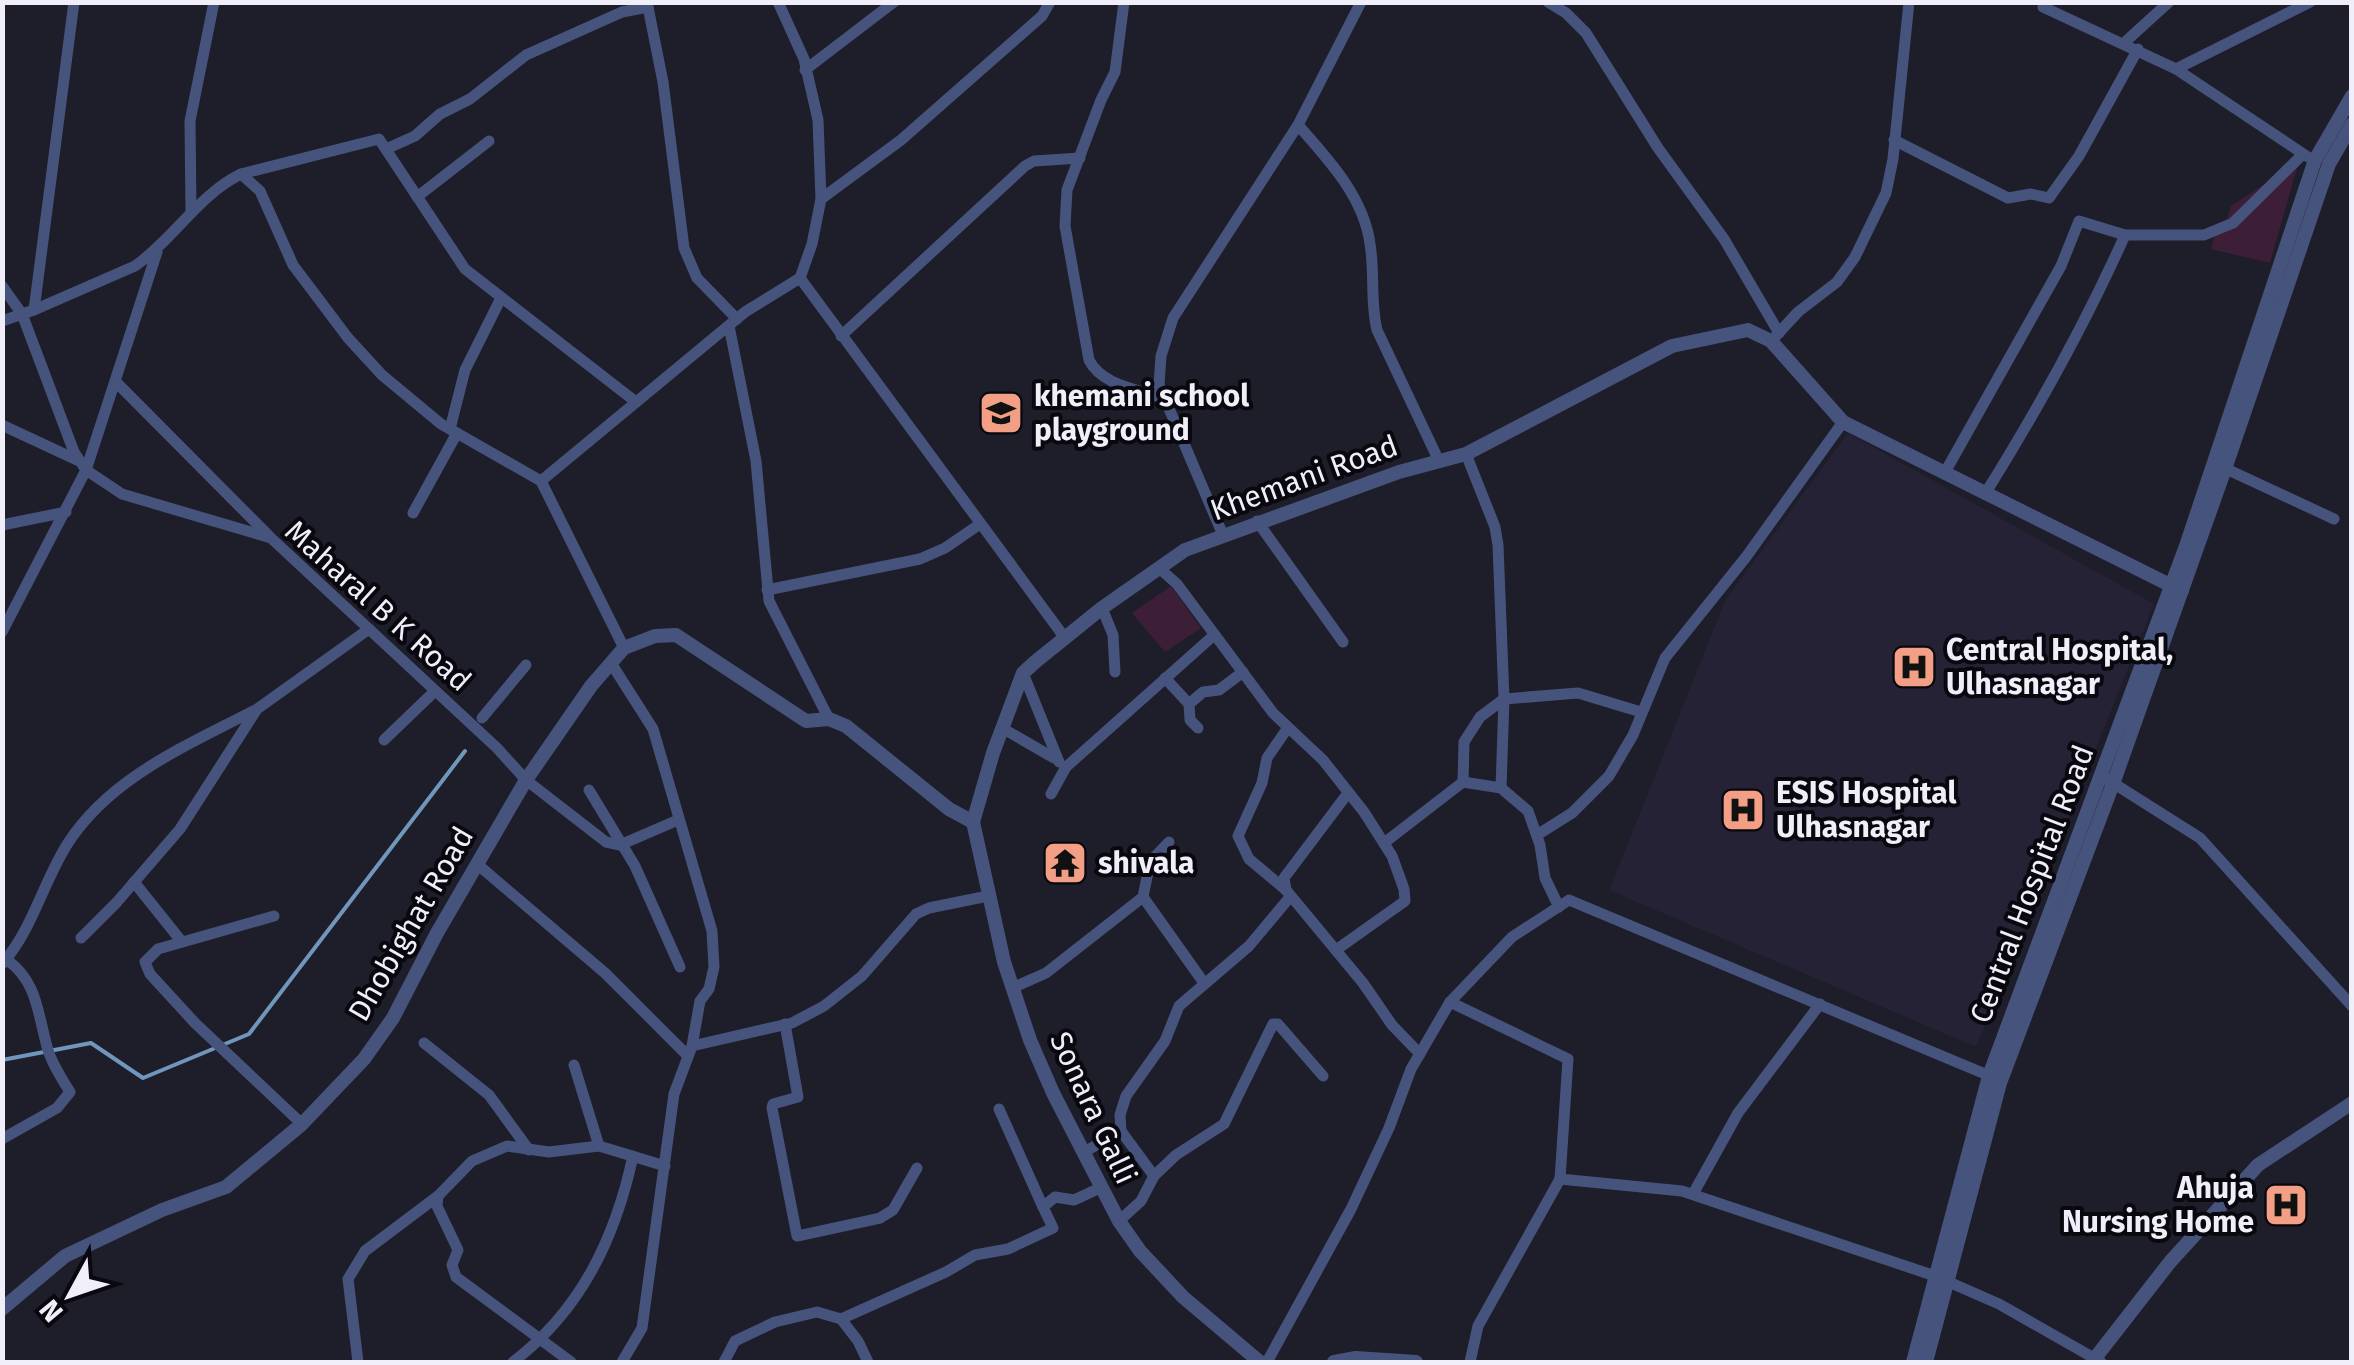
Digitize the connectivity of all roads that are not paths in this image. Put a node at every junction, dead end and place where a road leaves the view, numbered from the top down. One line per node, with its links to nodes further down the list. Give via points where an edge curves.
1 (74, 2): 35 (street)
2 (214, 2): 29 (street, via 190,121)
3 (778, 2): 17 (street)
4 (894, 2): 17 (street)
5 (1050, 2): 28 (street, via 902,140)
6 (1124, 2): 24 (street, via 1115,72)
7 (1361, 2): 20 (street)
8 (1548, 2): 39 (street, via 1586,34 1724,239)
9 (1908, 2): 21 (street)
10 (2169, 2): 14 (street)
11 (2305, 3): 16 (street)
12 (2041, 4): 14 (street)
13 (647, 5): 23 (street, via 526,55 415,136); 37 (street, via 684,248 697,278)
14 (2124, 42): 15 (street)
15 (2138, 49): 16 (street); 21 (street, via 2049,198 2008,198)
16 (2176, 69): 25 (street)
17 (806, 70): 28 (street, via 818,120)
18 (2352, 96): 25 (street, Central Hospital Road)
19 (2352, 124): 25 (street, Central Hospital Road)
20 (1298, 125): 41 (street, via 1173,318 1160,356); 47 (street, via 1333,164 1364,218 1377,330)
21 (1894, 140): 39 (street, via 1886,193 1855,258)
22 (490, 141): 27 (street)
23 (386, 149): 26 (street, via 379,139); 27 (street)
24 (1080, 158): 38 (street, via 1024,166); 41 (street, via 1065,226 1089,360 1114,383)
25 (2316, 159): 30 (street, via 2232,223 2204,234); 49 (street, Central Hospital Road)
26 (241, 174): 29 (street); 45 (street, via 260,191 293,264 348,338 403,395)
27 (417, 197): 34 (street, via 465,269)
28 (821, 199): 32 (street)
29 (191, 212): 31 (street)
30 (2125, 235): 50 (street, via 2080,222); 52 (street, via 2049,392)
31 (158, 248): 35 (street, via 136,266); 40 (street)
32 (800, 278): 37 (street); 38 (street)
33 (2, 286): 35 (street)
34 (501, 298): 42 (street); 45 (street, via 465,370)
35 (28, 312): 36 (street); 48 (street)
36 (4, 319)
37 (733, 322): 42 (street); 63 (street, via 756,461)
38 (841, 336): 57 (street)
39 (1775, 337): 43 (street); 46 (street, Khemani Road, via 1748,330 1672,346)
40 (116, 383): 48 (street); 60 (street)
41 (1165, 399): 59 (street)
42 (636, 402): 51 (street)
43 (1843, 422): 50 (street); 81 (street, via 1666,658)
44 (2, 425): 48 (street, Maharal B K Road)
45 (453, 431): 51 (street); 54 (street)
46 (1466, 454): 47 (street, Khemani Road); 78 (street, via 1495,527)
47 (1438, 461): 56 (street, Khemani Road)
48 (81, 465): 53 (street); 60 (street, Maharal B K Road, via 122,494)
49 (2220, 466): 55 (street); 62 (street, Central Hospital Road)
50 (1944, 474): 52 (street)
51 (541, 481): 70 (street)
52 (1985, 494): 62 (street)
53 (66, 512): 58 (street); 66 (street)
54 (414, 513)
55 (2334, 519)
56 (1258, 521): 59 (street, Khemani Road); 69 (street)
57 (980, 524): 63 (street, via 920,559); 68 (street)
58 (2, 525)
59 (1223, 535): 61 (street, Khemani Road)
60 (271, 538): 65 (street, Maharal B K Road)
61 (1159, 568): 64 (street, Khemani Road); 67 (street)
62 (2176, 589): 89 (street, Central Hospital Road)
63 (767, 590): 83 (street)
64 (1102, 608): 68 (street, Khemani Road); 73 (street, via 1113,635)
65 (369, 629): 77 (street, Maharal B K Road); 80 (street)
66 (2, 632)
67 (1212, 636): 74 (street); 76 (street)
68 (1065, 638): 75 (street, Khemani Road)
69 (1343, 642)
70 (624, 648): 71 (street, Dhobighat Road); 83 (street, via 676,635 806,721)
71 (611, 663): 90 (street, Dhobighat Road); 96 (street, via 652,729)
72 (526, 665): 82 (street)
73 (1115, 672)
74 (1243, 672): 79 (street); 86 (street)
75 (1024, 674): 84 (street, Khemani Road); 88 (street)
76 (1166, 678): 79 (street); 88 (street)
77 (436, 690): 87 (street); 90 (street, Maharal B K Road)
78 (1504, 699): 81 (street, via 1578,693); 91 (street, via 1480,717 1464,742); 92 (street)
79 (1189, 704): 85 (street)
80 (257, 709): 103 (street, via 180,829); 110 (street, via 160,759 110,796 70,840)
81 (1642, 712): 98 (street, via 1609,776 1572,813)
82 (482, 718)
83 (829, 719): 97 (street)
84 (1002, 728): 88 (street); 97 (street, Khemani Road)
85 (1198, 728)
86 (1287, 730): 94 (street); 104 (street, via 1267,758 1238,836 1248,860)
87 (384, 740)
88 (1062, 765): 95 (street)
89 (2108, 779): 120 (street, via 2200,838); 127 (street, Central Hospital Road)
90 (526, 780): 101 (street, Maharal B K Road, via 606,842); 102 (street, Dhobighat Road)
91 (1463, 782): 92 (street); 100 (street)
92 (1500, 788): 98 (street, via 1528,811)
93 (588, 790): 101 (street)
94 (1348, 793): 100 (street); 104 (street, via 1284,878)
95 (1051, 794)
96 (678, 820): 101 (street); 123 (street, via 712,931 714,967)
97 (973, 822): 105 (street, Sonara Galli)
98 (1537, 835): 107 (street)
99 (1170, 842): 106 (street, via 1150,862)
100 (1384, 843): 113 (street, via 1405,901)
101 (620, 845): 115 (street)
102 (477, 864): 123 (street); 130 (street, Dhobighat Road, via 393,1018 364,1060)
103 (134, 882): 109 (street); 111 (street)
104 (1288, 894): 113 (street); 116 (street, via 1248,946)
105 (988, 896): 117 (street, Sonara Galli); 121 (street, via 916,914 862,976 824,1006)
106 (1142, 897): 116 (street); 117 (street, via 1046,973)
107 (1558, 906): 118 (street, via 1512,937); 119 (street, via 1570,900)
108 (274, 916): 111 (street)
109 (81, 938)
110 (18, 941): 112 (street); 114 (street)
111 (182, 942): 130 (street, via 158,949 145,962 150,974)
112 (2, 944)
113 (1336, 950): 124 (street)
114 (5, 962): 132 (street, via 22,970 70,1092 57,1108)
115 (680, 967)
116 (1204, 983): 131 (street, via 1179,1006 1165,1041 1126,1096)
117 (1012, 988): 135 (street, Sonara Galli, via 1053,1093)
118 (1450, 1002): 124 (street); 140 (street, via 1568,1059)
119 (1820, 1004): 127 (street); 142 (street, via 1738,1113)
120 (2352, 1006)
121 (785, 1024): 123 (street); 138 (street, via 798,1096 772,1108 796,1236 880,1218 893,1210)
122 (424, 1042): 134 (street, via 489,1096)
123 (690, 1051): 137 (street, via 674,1094)
124 (1420, 1054): 158 (street, via 1351,1209)
125 (574, 1065): 133 (street)
126 (1323, 1076): 139 (street, via 1273,1024 1224,1124)
127 (1995, 1078): 146 (street, Central Hospital Road)
128 (2352, 1102): 150 (street, via 2258,1165 2170,1262)
129 (998, 1109): 144 (street)
130 (302, 1124): 147 (street, Dhobighat Road, via 226,1186 65,1256)
131 (1121, 1131): 135 (street); 139 (street)
132 (2, 1138)
133 (599, 1146): 134 (street); 136 (street)
134 (529, 1150): 143 (street, via 498,1148 460,1170)
135 (1086, 1151): 141 (street, Sonara Galli)
136 (633, 1156): 137 (street); 149 (street, via 618,1213 588,1280)
137 (665, 1166): 154 (street, via 642,1328)
138 (917, 1168)
139 (1154, 1176): 145 (street, via 1141,1201)
140 (1560, 1179): 142 (street); 161 (street, via 1478,1326)
141 (1100, 1188): 144 (street, via 1074,1200 1054,1197); 145 (street, Sonara Galli)
142 (1693, 1194): 146 (street)
143 (438, 1196): 149 (street, via 458,1250 456,1277); 151 (street, via 365,1251 348,1279)
144 (1043, 1207): 148 (street, via 1053,1228 1008,1250 975,1255)
145 (1119, 1221): 157 (street, Sonara Galli, via 1182,1297)
146 (1942, 1278): 150 (street); 162 (street, Central Hospital Road); 163 (street, Central Hospital Road)
147 (2, 1310)
148 (841, 1319): 155 (street, via 818,1312 775,1322 735,1341); 156 (street)
149 (540, 1342): 152 (street); 153 (street)
150 (2096, 1361)
151 (358, 1362)
152 (513, 1362)
153 (571, 1362)
154 (622, 1362)
155 (724, 1362)
156 (868, 1362)
157 (1260, 1362)
158 (1268, 1362)
159 (1334, 1362): 160 (street)
160 (1416, 1362)
161 (1470, 1362)
162 (1912, 1362)
163 (1926, 1362)

